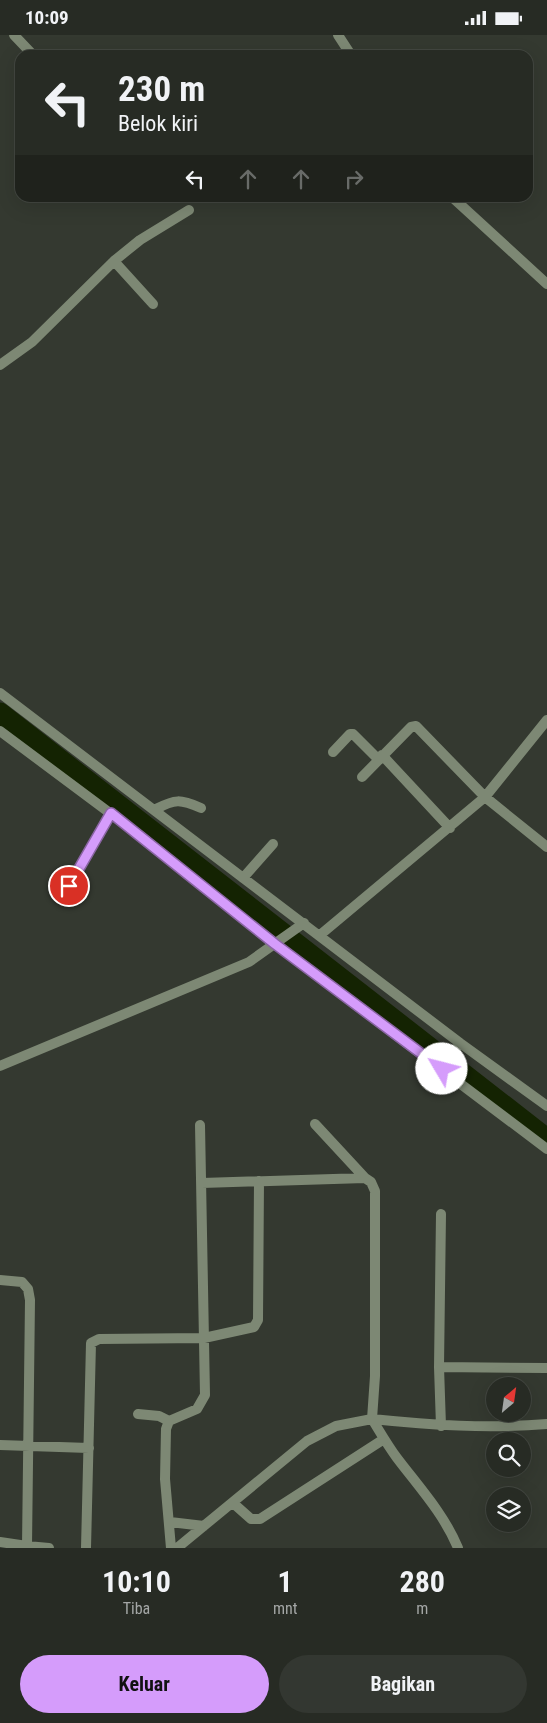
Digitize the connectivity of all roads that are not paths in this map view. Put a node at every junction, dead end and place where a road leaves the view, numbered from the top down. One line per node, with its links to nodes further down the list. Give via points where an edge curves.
1 (14, 35): 3 (street)
2 (338, 35): 4 (street)
3 (28, 50)
4 (348, 50)
5 (457, 202): 8 (street)
6 (189, 210): 7 (street, via 140,240)
7 (114, 261): 9 (street); 10 (street, via 32,342)
8 (547, 284)
9 (154, 304)
10 (0, 365)
11 (0, 693): 19 (street)
12 (547, 720): 17 (street)
13 (0, 731): 20 (street)
14 (333, 752): 15 (street, via 353,734)
15 (380, 757): 16 (street); 17 (street, via 411,727 416,726); 21 (street)
16 (362, 777)
17 (485, 797): 21 (street); 23 (street)
18 (201, 808): 19 (street, via 172,800)
19 (156, 809): 24 (street)
20 (111, 813): 25 (street); 28 (street)
21 (450, 828): 27 (street)
22 (273, 844): 24 (street)
23 (547, 847)
24 (243, 878): 26 (street)
25 (69, 886)
26 (302, 925): 27 (street); 28 (street)
27 (320, 935): 29 (street)
28 (275, 944): 30 (street, via 249,962); 31 (street)
29 (458, 1046): 31 (street); 32 (street)
30 (0, 1066)
31 (444, 1066): 35 (street)
32 (547, 1106)
33 (315, 1124): 36 (street)
34 (200, 1125): 38 (street)
35 (547, 1149)
36 (365, 1178): 37 (street); 45 (street, via 375,1191)
37 (259, 1181): 38 (street); 41 (street, via 258,1320 254,1327 246,1330)
38 (202, 1183): 41 (street)
39 (441, 1214): 42 (street)
40 (0, 1280): 50 (street, via 22,1282 28,1289)
41 (204, 1337): 46 (street, via 205,1395 202,1403 197,1409); 52 (street, via 99,1339 91,1343)
42 (439, 1367): 43 (street); 48 (street)
43 (547, 1368)
44 (138, 1414): 46 (street, via 159,1416)
45 (372, 1419): 48 (street); 49 (street); 53 (street, via 336,1426 307,1441)
46 (169, 1421): 54 (street, via 166,1429 166,1479)
47 (547, 1424): 48 (street)
48 (441, 1426)
49 (384, 1439): 53 (street, via 257,1520 251,1519); 62 (street, via 448,1527)
50 (30, 1444): 51 (street); 52 (street); 57 (street)
51 (0, 1445)
52 (89, 1448): 59 (street)
53 (233, 1503): 55 (street)
54 (170, 1522): 55 (street); 60 (street)
55 (204, 1526): 61 (street)
56 (0, 1542): 57 (street)
57 (27, 1546): 58 (street)
58 (49, 1548)
59 (86, 1548)
60 (171, 1548)
61 (177, 1548)
62 (458, 1548)

